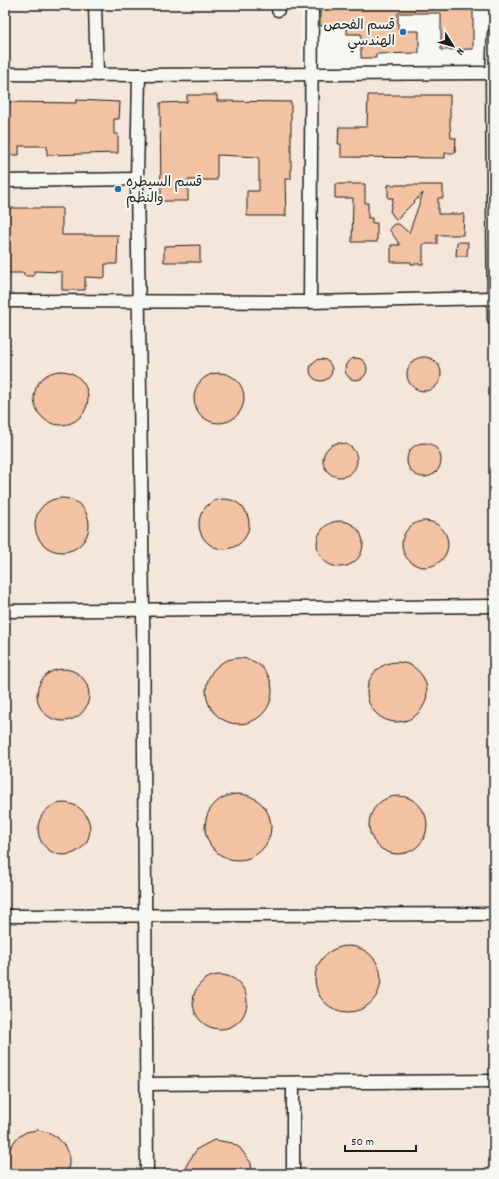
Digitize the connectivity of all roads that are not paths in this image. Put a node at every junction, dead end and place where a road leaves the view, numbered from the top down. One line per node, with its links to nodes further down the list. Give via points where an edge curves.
1 (95, 5): 7 (street)
2 (312, 5): 4 (street)
3 (494, 34): 5 (street)
4 (313, 73): 5 (street); 8 (street); 14 (street)
5 (493, 73): 11 (street)
6 (5, 74): 7 (street)
7 (97, 75): 8 (street)
8 (139, 75): 9 (street)
9 (137, 179): 10 (street); 12 (street)
10 (5, 181)
11 (494, 298): 14 (street); 15 (street)
12 (140, 300): 13 (street); 14 (street); 17 (street)
13 (5, 301)
14 (310, 302)
15 (494, 319)
16 (494, 606): 17 (street)
17 (143, 608): 18 (street); 20 (street)
18 (5, 611)
19 (494, 914): 20 (street)
20 (144, 915): 21 (street); 24 (street)
21 (5, 916)
22 (494, 1081): 23 (street)
23 (293, 1083): 24 (street); 26 (street)
24 (147, 1084): 25 (street)
25 (147, 1174)
26 (293, 1174)

